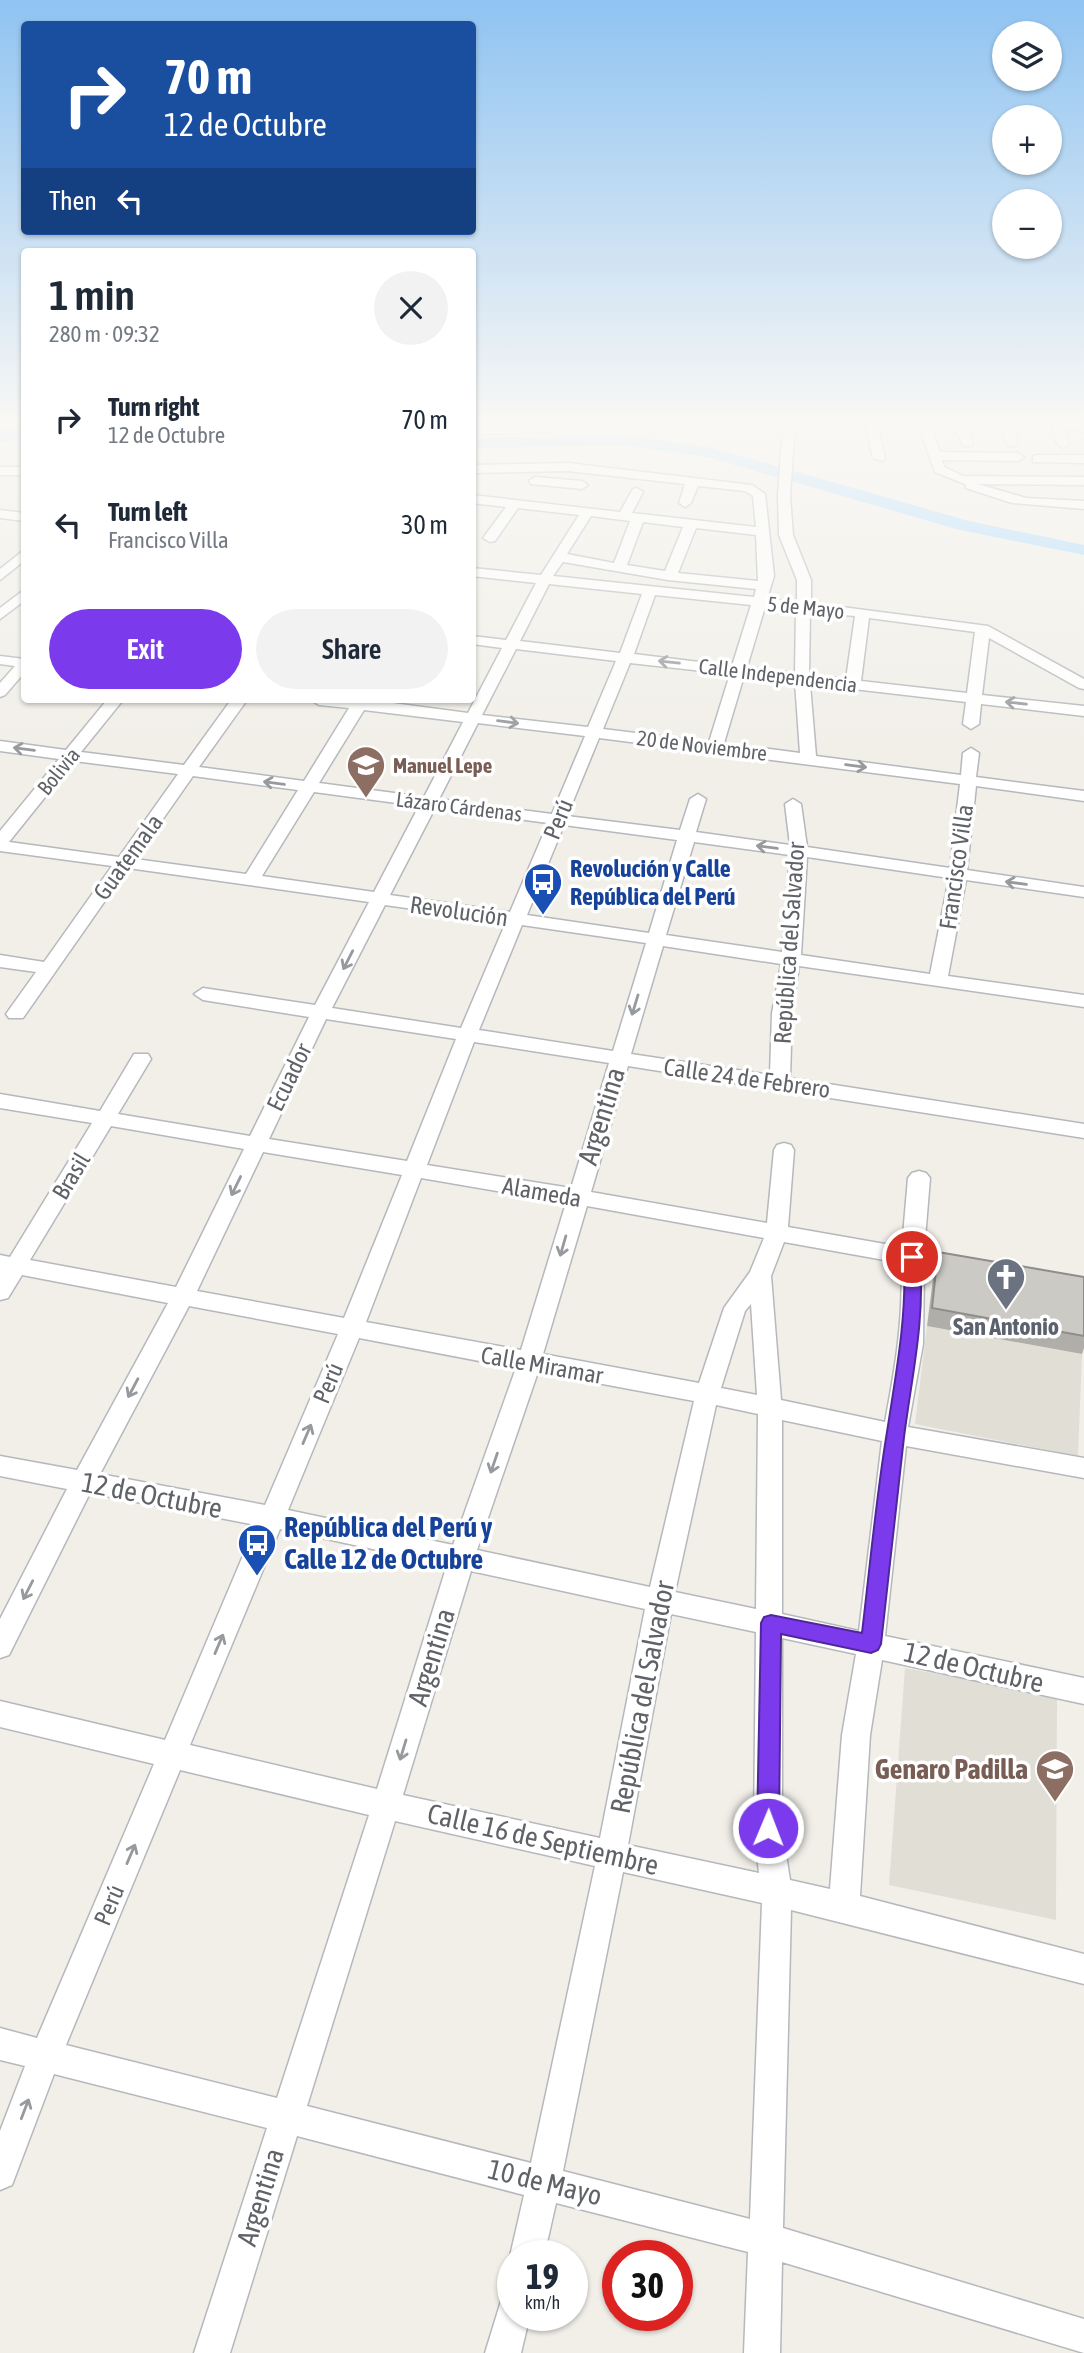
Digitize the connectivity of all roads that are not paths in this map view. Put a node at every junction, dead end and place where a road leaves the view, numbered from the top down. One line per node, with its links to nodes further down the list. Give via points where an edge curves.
1 (761, 533): 16 (street)
2 (493, 534): 7 (street)
3 (573, 534): 9 (street, Ecuador)
4 (627, 534): 10 (street)
5 (687, 534): 13 (street)
6 (786, 534): 21 (street, via 803,580)
7 (490, 538)
8 (21, 557): 12 (street)
9 (559, 557): 10 (street); 14 (street, Ecuador)
10 (619, 568): 13 (street)
11 (476, 572): 14 (street, 5 de Mayo)
12 (0, 576)
13 (668, 576): 16 (street)
14 (545, 579): 18 (street, 5 de Mayo); 26 (street, Ecuador)
15 (0, 584): 17 (street)
16 (763, 586): 20 (street)
17 (21, 587)
18 (650, 590): 20 (street, 5 de Mayo); 27 (street, Perú)
19 (21, 597): 23 (street)
20 (757, 602): 21 (street, 5 de Mayo); 31 (street)
21 (802, 607): 22 (street, 5 de Mayo); 32 (street)
22 (863, 613): 24 (street, 5 de Mayo); 33 (street)
23 (0, 615)
24 (983, 629): 34 (street, 5 de Mayo); 36 (street)
25 (476, 640): 26 (street, Calle Independencia)
26 (514, 644): 27 (street, Calle Independencia); 42 (street, Ecuador)
27 (625, 658): 31 (street, Calle Independencia, one-way to 27); 44 (street, Perú)
28 (0, 660): 29 (street)
29 (21, 664)
30 (21, 668): 35 (street)
31 (739, 670): 32 (street, Calle Independencia); 46 (street)
32 (802, 677): 33 (street, Calle Independencia); 49 (street)
33 (853, 684): 36 (street, Calle Independencia)
34 (1084, 685)
35 (0, 692)
36 (974, 698): 41 (street, Calle Independencia, one-way to 36); 43 (street)
37 (113, 703): 48 (street, Bolivia)
38 (237, 703): 50 (street, Guatemala)
39 (360, 703): 52 (street)
40 (368, 703): 42 (street, 20 de Noviembre)
41 (1084, 711)
42 (475, 718): 44 (street, 20 de Noviembre, one-way to 44); 55 (street, Ecuador)
43 (971, 724)
44 (594, 732): 46 (street, 20 de Noviembre); 57 (street, Perú)
45 (0, 746): 48 (street, Lázaro Cárdenas, one-way to 45)
46 (715, 747): 49 (street, 20 de Noviembre)
47 (971, 753): 51 (street, Francisco Villa)
48 (72, 755): 50 (street, Lázaro Cárdenas); 59 (street, Bolivia)
49 (808, 759): 51 (street, 20 de Noviembre, one-way to 51)
50 (189, 771): 52 (street, Lázaro Cárdenas, one-way to 50); 61 (street, Guatemala)
51 (967, 781): 53 (street, 20 de Noviembre); 62 (street, Francisco Villa)
52 (308, 787): 55 (street, Lázaro Cárdenas); 63 (street)
53 (1084, 796)
54 (698, 799): 58 (street, Argentina)
55 (431, 803): 57 (street, Lázaro Cárdenas); 65 (street, Ecuador)
56 (793, 804): 60 (street, República del Salvador)
57 (558, 820): 58 (street, Lázaro Cárdenas); 66 (street, Perú)
58 (685, 837): 60 (street, Lázaro Cárdenas, one-way to 58); 67 (street, Argentina)
59 (0, 844): 61 (street, Revolución)
60 (799, 851): 62 (street, Lázaro Cárdenas); 68 (street, República del Salvador)
61 (125, 862): 63 (street, Revolución); 70 (street, Guatemala)
62 (958, 874): 64 (street, Lázaro Cárdenas, one-way to 62); 71 (street, Francisco Villa)
63 (252, 879): 65 (street, Revolución)
64 (1084, 892)
65 (379, 899): 66 (street, Revolución); 74 (street, Ecuador, one-way to 74)
66 (517, 919): 67 (street, Revolución); 76 (street, Perú)
67 (654, 939): 68 (street, Revolución); 78 (street, Argentina, one-way to 78)
68 (791, 960): 71 (street, Revolución); 79 (street, República del Salvador, via 782,1013)
69 (0, 961): 70 (street)
70 (47, 968): 75 (street, Guatemala)
71 (938, 981): 73 (street, Revolución)
72 (203, 994): 74 (street, Calle 24 de Febrero)
73 (1084, 1001)
74 (320, 1013): 76 (street, Calle 24 de Febrero); 83 (street, Ecuador)
75 (16, 1014)
76 (467, 1036): 78 (street, Calle 24 de Febrero); 85 (street, Perú)
77 (141, 1059): 81 (street, Brasil)
78 (618, 1060): 79 (street, Calle 24 de Febrero); 87 (street, Argentina)
79 (780, 1081): 82 (street, Calle 24 de Febrero)
80 (0, 1101): 81 (street, Alameda)
81 (105, 1120): 83 (street, Alameda); 90 (street, Brasil)
82 (1084, 1131)
83 (256, 1145): 85 (street, Alameda); 94 (street, Ecuador, one-way to 94)
84 (784, 1150): 88 (street, República del Salvador)
85 (415, 1170): 87 (street, Alameda); 95 (street, Perú)
86 (919, 1178): 89 (street)
87 (577, 1197): 88 (street, Alameda); 96 (street, Argentina, one-way to 96)
88 (777, 1233): 89 (street, Alameda); 92 (street, República del Salvador)
89 (912, 1257): 91 (street, Alameda); 99 (street, via 911,1344)
90 (8, 1264): 93 (street, Brasil); 94 (street, Calle Miramar)
91 (978, 1268)
92 (760, 1276): 97 (street, República del Salvador, via 735,1308); 98 (street)
93 (0, 1292)
94 (183, 1296): 95 (street, Calle Miramar); 102 (street, Ecuador, one-way to 102)
95 (351, 1330): 96 (street, Calle Miramar); 103 (street, Perú, one-way to 95)
96 (529, 1363): 97 (street, Calle Miramar); 104 (street, Argentina, one-way to 104)
97 (707, 1394): 98 (street, Calle Miramar); 105 (street, República del Salvador)
98 (770, 1407): 99 (street, Calle Miramar); 106 (street)
99 (895, 1434): 101 (street, Calle Miramar); 107 (street)
100 (0, 1466): 102 (street, 12 de Octubre)
101 (1084, 1468)
102 (83, 1482): 103 (street, 12 de Octubre); 108 (street, Ecuador, one-way to 108)
103 (271, 1517): 104 (street, 12 de Octubre); 111 (street, Perú, one-way to 103)
104 (461, 1557): 105 (street, 12 de Octubre); 112 (street, Argentina, one-way to 112)
105 (660, 1601): 106 (street, 12 de Octubre); 113 (street, República del Salvador)
106 (771, 1623): 107 (street, 12 de Octubre); 114 (street, via 768,1828)
107 (871, 1644): 109 (street, 12 de Octubre); 115 (street, via 856,1735)
108 (0, 1646)
109 (1084, 1691)
110 (0, 1714): 111 (street, Calle 16 de Septiembre)
111 (172, 1755): 112 (street, Calle 16 de Septiembre); 118 (street, Perú, one-way to 111)
112 (386, 1805): 113 (street, Calle 16 de Septiembre); 119 (street, Argentina)
113 (612, 1853): 114 (street, Calle 16 de Septiembre); 121 (street, República del Salvador)
114 (777, 1894): 115 (street, Calle 16 de Septiembre); 123 (street)
115 (844, 1907): 116 (street, Calle 16 de Septiembre)
116 (1084, 1969)
117 (0, 2044): 118 (street, 10 de Mayo)
118 (45, 2057): 119 (street, 10 de Mayo); 120 (street, Perú, one-way to 118)
119 (286, 2116): 121 (street, 10 de Mayo); 126 (street, Argentina)
120 (0, 2173)
121 (544, 2181): 122 (street, República del Salvador); 123 (street, 10 de Mayo)
122 (531, 2240)
123 (767, 2240): 125 (street, 10 de Mayo); 128 (street)
124 (508, 2331): 127 (street)
125 (1084, 2337)
126 (212, 2353)
127 (503, 2353)
128 (762, 2353)

